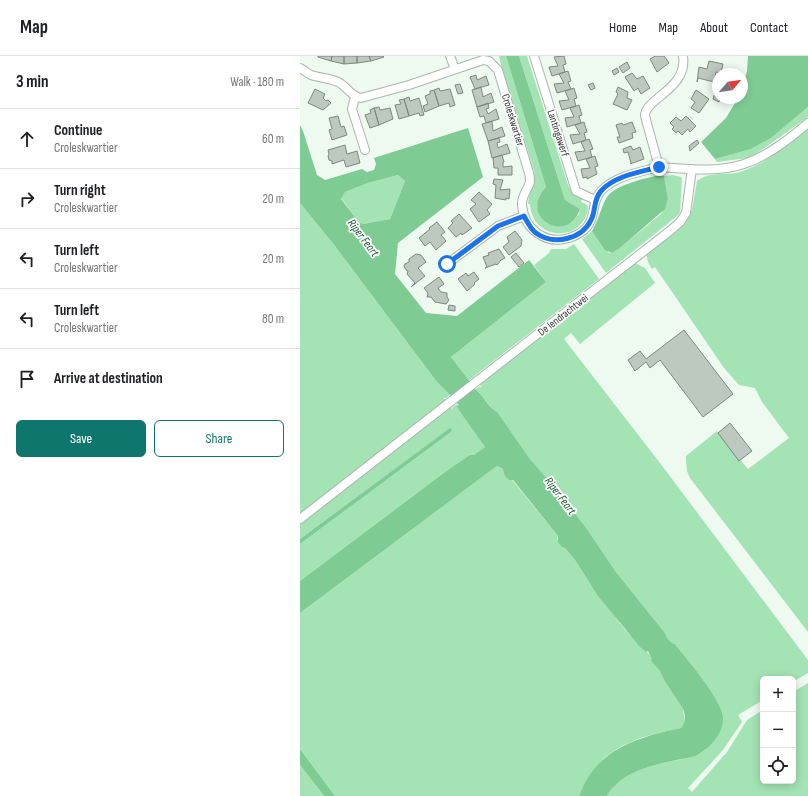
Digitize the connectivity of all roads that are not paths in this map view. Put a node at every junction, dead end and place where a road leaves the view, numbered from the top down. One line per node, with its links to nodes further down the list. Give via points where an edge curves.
1 (450, 56): 5 (street)
2 (534, 56): 11 (street, Lantingawerf, via 576,191)
3 (683, 56): 9 (street, via 681,72 673,86 645,111)
4 (300, 68): 6 (street, via 311,75 338,82)
5 (454, 69): 6 (street, Croleskwartier, via 380,93); 12 (street, Croleskwartier, via 483,60 489,61 498,70 530,173 530,181 522,203)
6 (355, 97): 8 (street, via 352,109)
7 (808, 123): 10 (street, via 777,147 754,160 728,168)
8 (365, 150)
9 (659, 167): 10 (street); 11 (street, via 613,182 601,191)
10 (692, 170): 14 (street, De Iendrachtwei, via 686,213 680,222)
11 (595, 200): 12 (street, via 592,219 586,228 576,236 562,240 548,239 535,233)
12 (524, 216): 13 (street, via 498,226)
13 (447, 264)
14 (300, 519)

